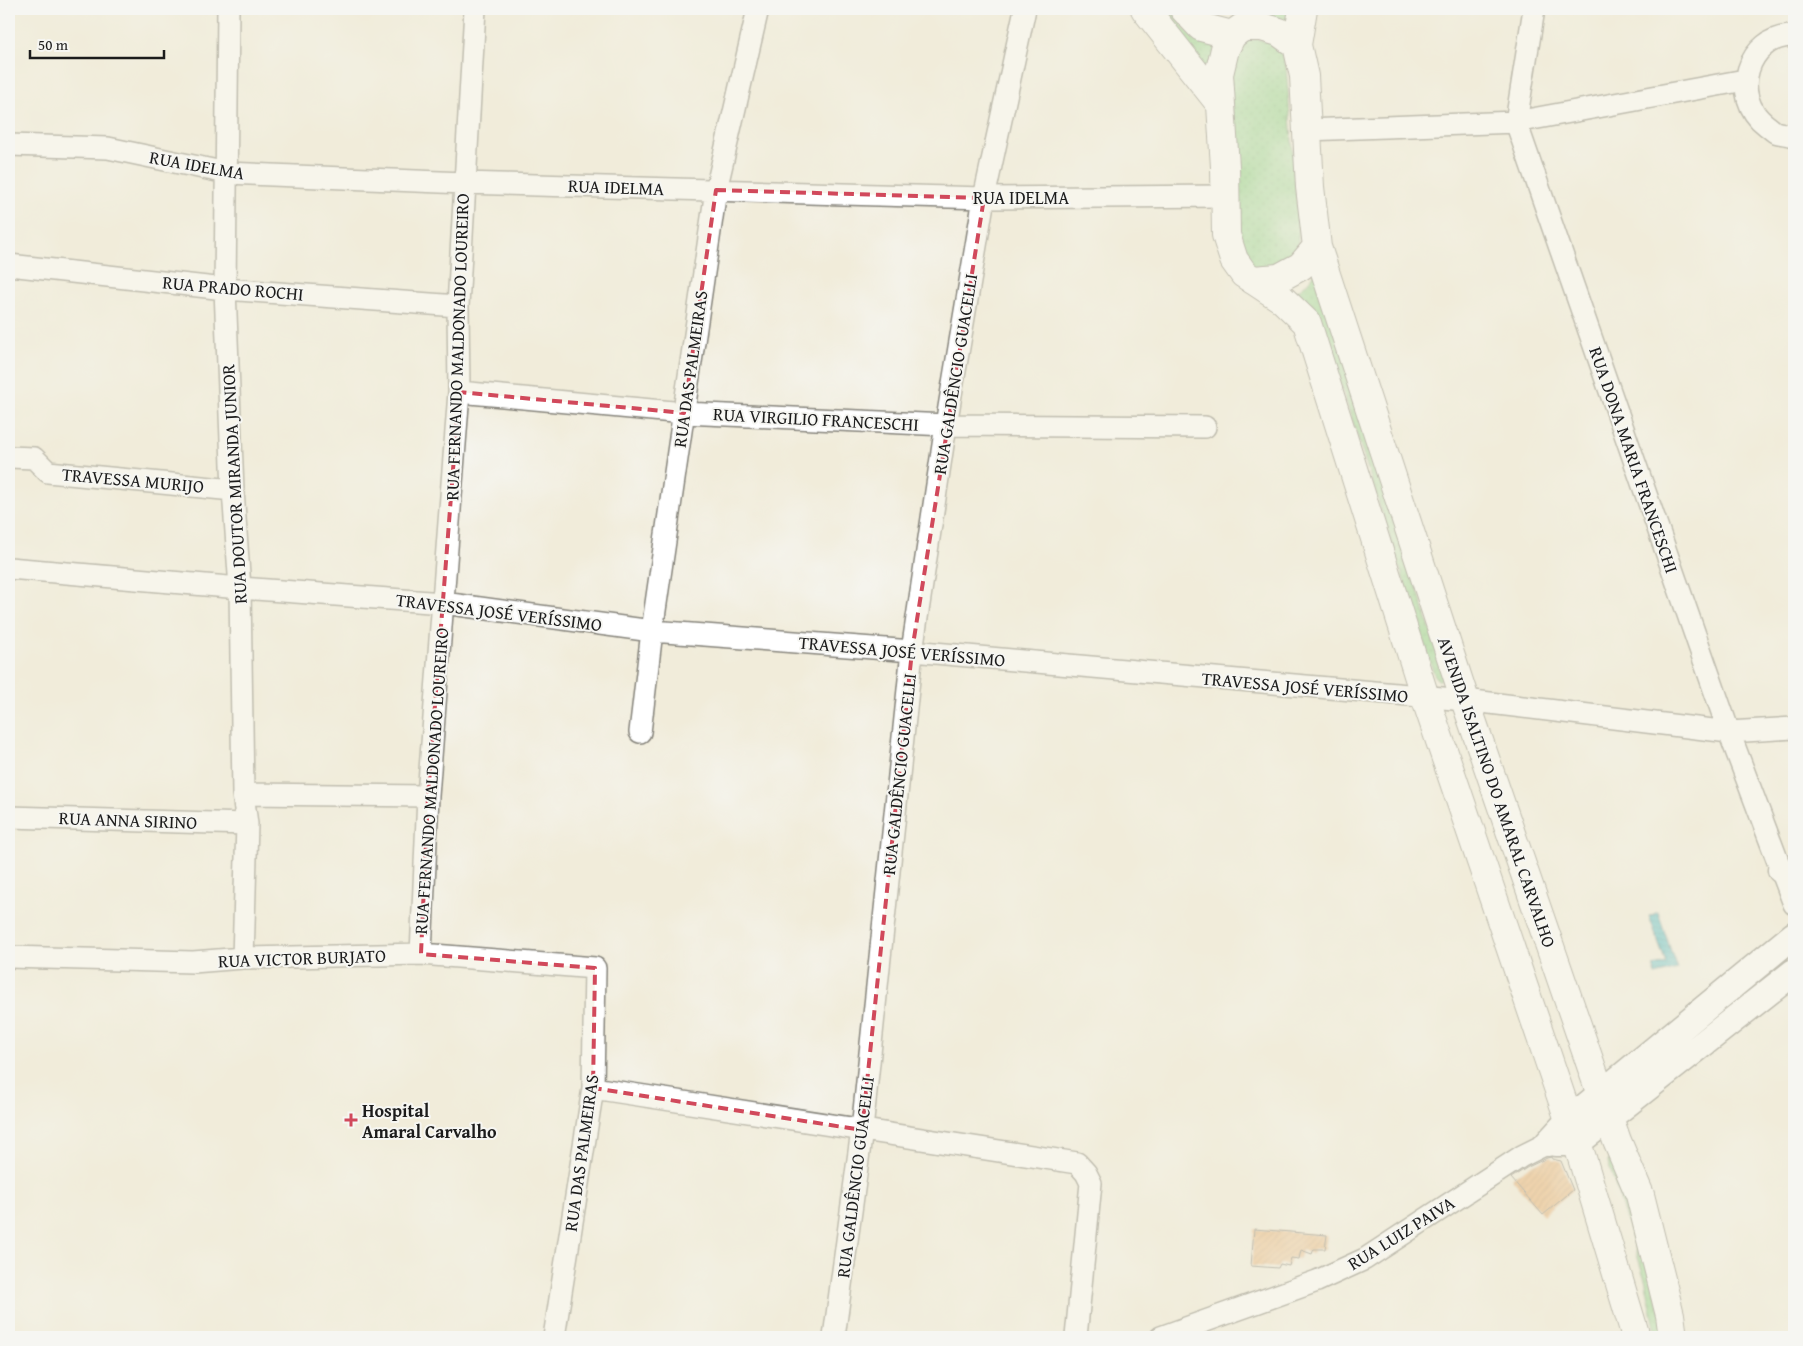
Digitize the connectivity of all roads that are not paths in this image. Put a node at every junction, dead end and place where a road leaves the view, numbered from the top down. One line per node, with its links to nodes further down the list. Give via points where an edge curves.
1 (228, 9): 18 (street, RUA DOUTOR MIRANDA JUNIOR)
2 (475, 9): 19 (street, RUA FERNANDO MALDONADO LOUREIRO)
3 (758, 9): 20 (street, RUA DAS PALMEIRAS)
4 (1025, 9): 22 (street, RUA GALDÊNCIO GUACELLI)
5 (1145, 9): 13 (main road)
6 (1184, 9): 9 (main road, via 1201,27)
7 (1303, 9): 11 (main road)
8 (1534, 9): 14 (street, RUA DONA MARIA FRANCESCHI)
9 (1241, 24): 11 (main road, via 1278,32); 13 (main road, AVENIDA ISALTINO DO AMARAL CARVALHO, via 1225,49 1219,74)
10 (1794, 36): 12 (street, via 1766,44 1752,60)
11 (1297, 45): 15 (main road, AVENIDA ISALTINO DO AMARAL CARVALHO, via 1304,76)
12 (1745, 80): 14 (street); 16 (street, via 1747,101 1758,119 1774,131)
13 (1221, 105): 21 (main road, AVENIDA ISALTINO DO AMARAL CARVALHO)
14 (1516, 122): 15 (street); 43 (street, RUA DONA MARIA FRANCESCHI)
15 (1307, 130): 23 (main road, AVENIDA ISALTINO DO AMARAL CARVALHO)
16 (1794, 136)
17 (9, 145): 18 (street, RUA IDELMA, via 108,148)
18 (227, 173): 19 (street, RUA IDELMA); 26 (street, RUA DOUTOR MIRANDA JUNIOR)
19 (464, 183): 20 (street, RUA IDELMA); 27 (street, RUA FERNANDO MALDONADO LOUREIRO)
20 (716, 190): 22 (street, RUA IDELMA); 29 (street, RUA DAS PALMEIRAS)
21 (1226, 196): 22 (street, RUA IDELMA); 25 (main road, AVENIDA ISALTINO DO AMARAL CARVALHO, via 1226,235 1234,260)
22 (984, 198): 30 (street, RUA GALDÊNCIO GUACELLI)
23 (1317, 247): 25 (main road, via 1301,266 1279,278); 40 (main road, AVENIDA ISALTINO DO AMARAL CARVALHO)
24 (9, 265): 26 (street, RUA PRADO ROCHI)
25 (1253, 280): 39 (main road, AVENIDA ISALTINO DO AMARAL CARVALHO, via 1282,299 1307,322)
26 (225, 289): 27 (street, RUA PRADO ROCHI); 33 (street, RUA DOUTOR MIRANDA JUNIOR)
27 (458, 306): 28 (street, RUA FERNANDO MALDONADO LOUREIRO)
28 (459, 392): 29 (street, RUA VIRGILIO FRANCESCHI); 36 (street, RUA FERNANDO MALDONADO LOUREIRO)
29 (684, 413): 30 (street, RUA VIRGILIO FRANCESCHI); 37 (street, RUA DAS PALMEIRAS)
30 (946, 425): 31 (street, RUA VIRGILIO FRANCESCHI); 38 (street, RUA GALDÊNCIO GUACELLI)
31 (1205, 427)
32 (9, 457): 33 (street, TRAVESSA MURIJO, via 34,458 48,472)
33 (233, 490): 35 (street, RUA DOUTOR MIRANDA JUNIOR)
34 (9, 568): 35 (street, TRAVESSA JOSÉ VERÍSSIMO)
35 (240, 588): 36 (street, TRAVESSA JOSÉ VERÍSSIMO); 44 (street, RUA DOUTOR MIRANDA JUNIOR)
36 (443, 603): 37 (street, TRAVESSA JOSÉ VERÍSSIMO); 45 (street, RUA FERNANDO MALDONADO LOUREIRO)
37 (652, 631): 38 (street, TRAVESSA JOSÉ VERÍSSIMO); 42 (street, RUA DAS PALMEIRAS)
38 (912, 651): 39 (street, TRAVESSA JOSÉ VERÍSSIMO); 58 (street, RUA GALDÊNCIO GUACELLI)
39 (1425, 698): 40 (street, TRAVESSA JOSÉ VERÍSSIMO); 59 (main road, AVENIDA ISALTINO DO AMARAL CARVALHO)
40 (1465, 700): 43 (street, TRAVESSA JOSÉ VERÍSSIMO); 57 (main road, AVENIDA ISALTINO DO AMARAL CARVALHO)
41 (1794, 728): 43 (street, TRAVESSA JOSÉ VERÍSSIMO)
42 (640, 732)
43 (1729, 732): 48 (street, RUA DONA MARIA FRANCESCHI)
44 (243, 794): 45 (street); 47 (street, RUA DOUTOR MIRANDA JUNIOR)
45 (428, 796): 51 (street, RUA FERNANDO MALDONADO LOUREIRO)
46 (9, 817): 47 (street, RUA ANNA SIRINO)
47 (247, 824): 53 (street, RUA DOUTOR MIRANDA JUNIOR)
48 (1788, 874): 49 (street, RUA DONA MARIA FRANCESCHI)
49 (1794, 904)
50 (1794, 935): 57 (street, RUA LUIZ PAIVA)
51 (421, 954): 53 (street, RUA VICTOR BURJATO); 54 (street, RUA VICTOR BURJATO)
52 (9, 957): 53 (street, RUA VICTOR BURJATO, via 193,962)
53 (243, 958)
54 (594, 968): 56 (street, RUA DAS PALMEIRAS)
55 (1794, 972): 57 (street, RUA LUIZ PAIVA)
56 (593, 1088): 58 (street); 61 (street, RUA DAS PALMEIRAS)
57 (1605, 1106): 59 (street, RUA LUIZ PAIVA); 66 (main road, AVENIDA ISALTINO DO AMARAL CARVALHO, via 1640,1195)
58 (862, 1130): 62 (street, RUA GALDÊNCIO GUACELLI); 63 (street, via 1077,1163 1091,1183)
59 (1573, 1131): 60 (street, RUA LUIZ PAIVA); 65 (main road, AVENIDA ISALTINO DO AMARAL CARVALHO)
60 (1548, 1143): 64 (street, RUA LUIZ PAIVA, via 1522,1156 1365,1259 1317,1282)
61 (554, 1337)
62 (834, 1337)
63 (1076, 1337)
64 (1161, 1337)
65 (1636, 1337)
66 (1673, 1337)

